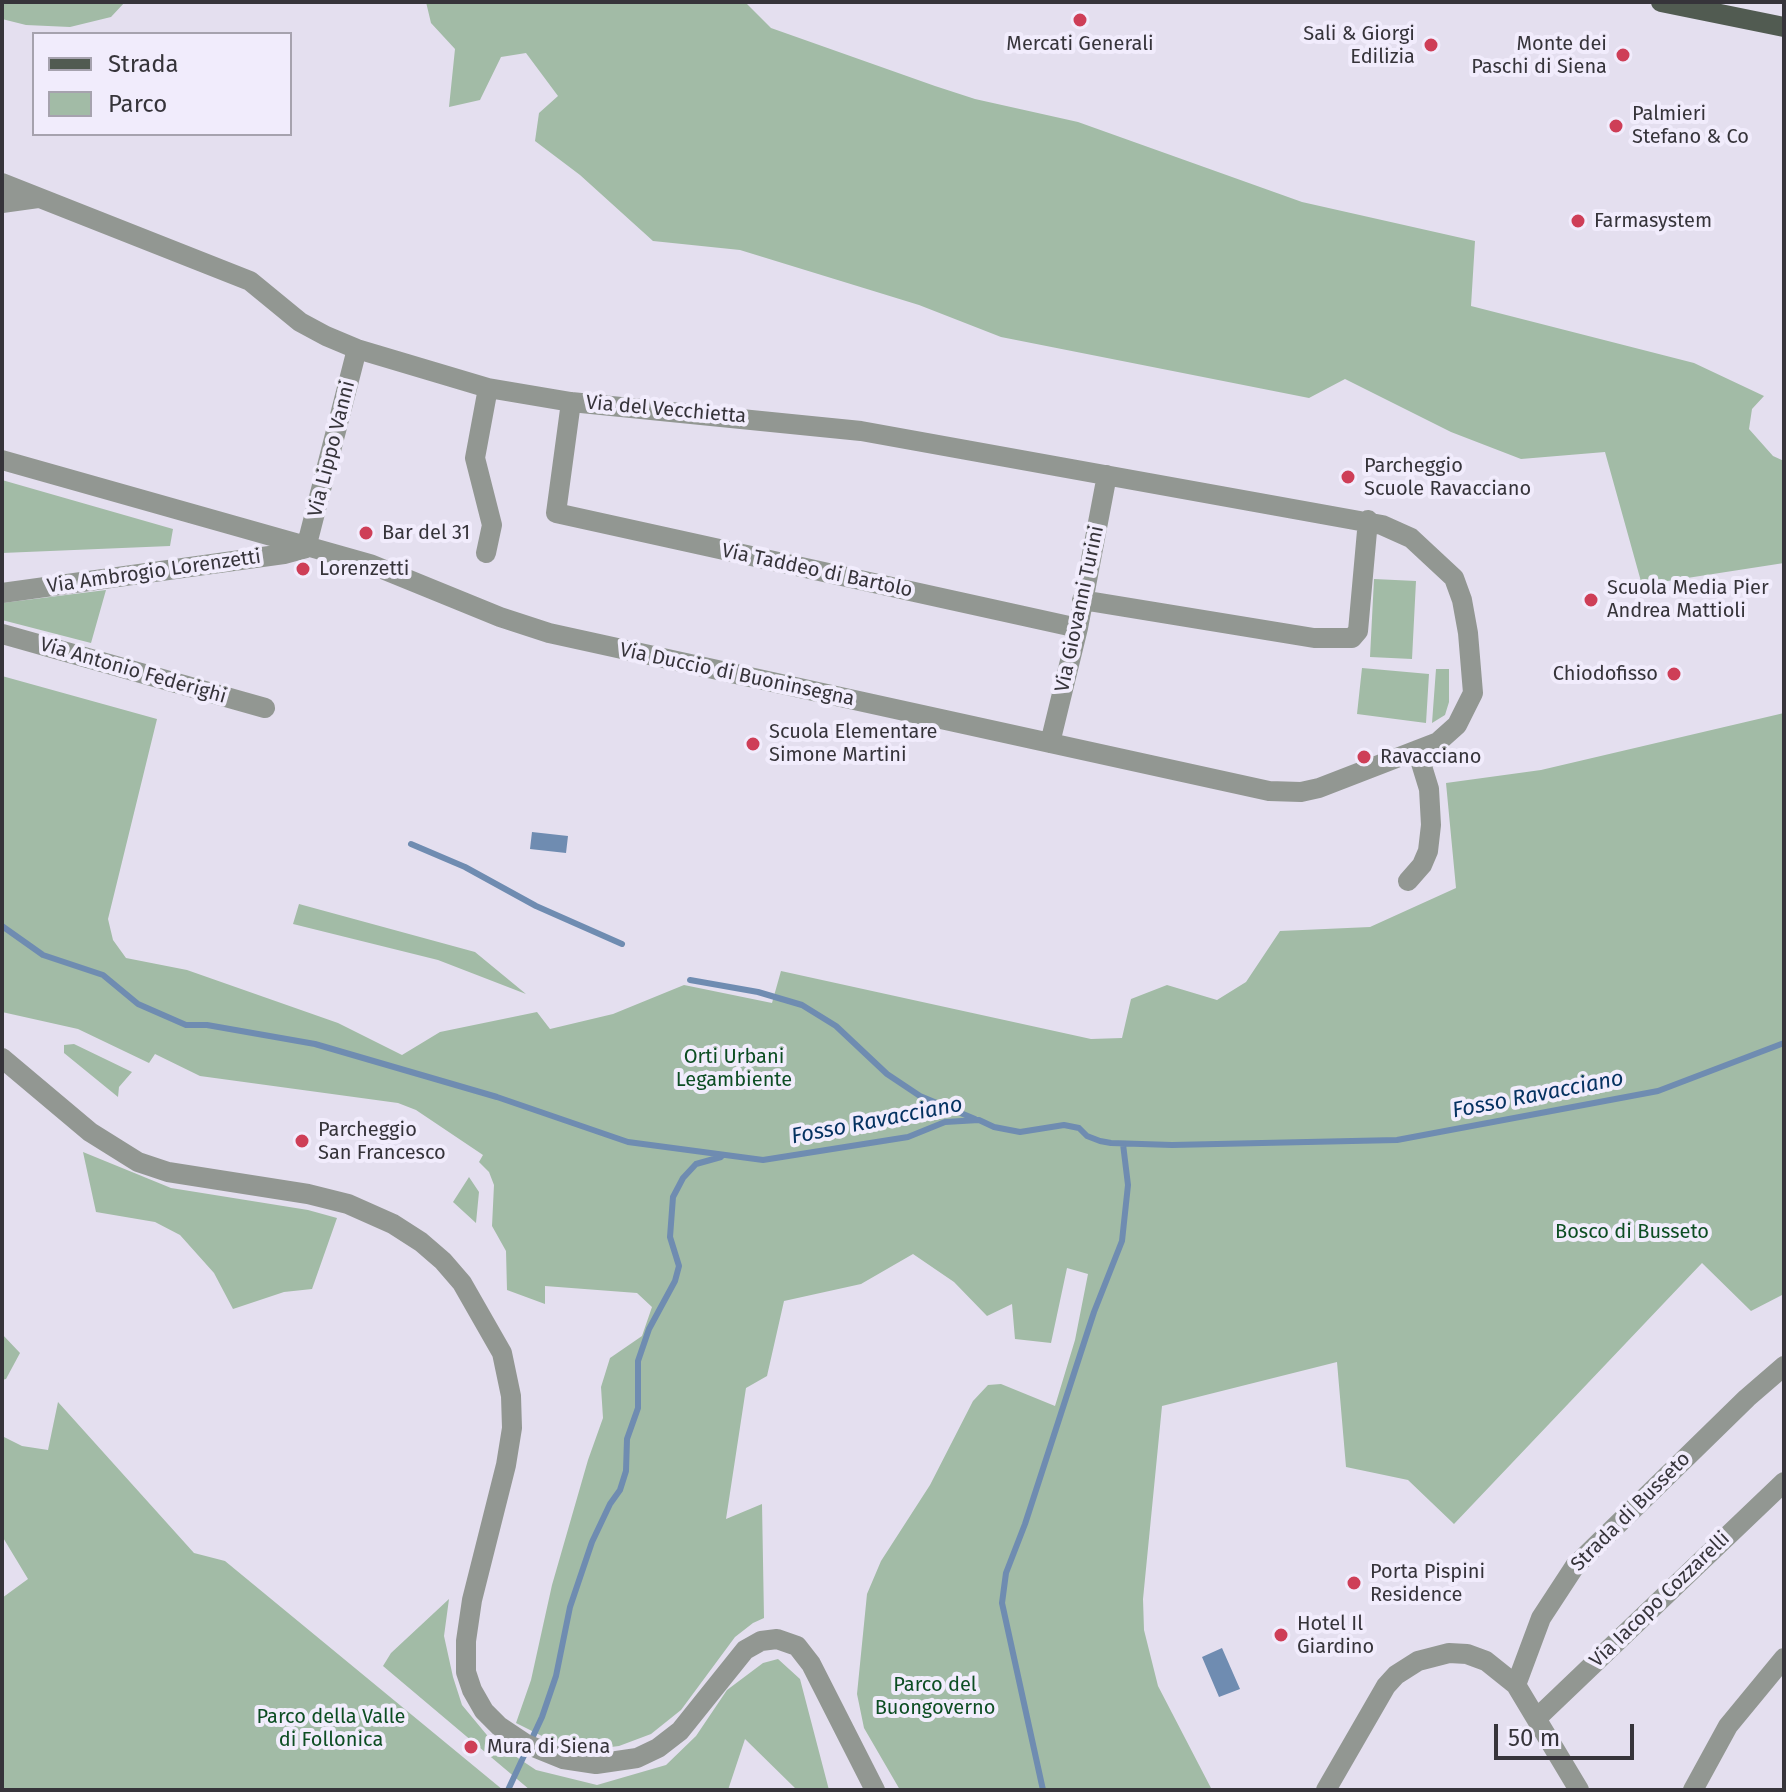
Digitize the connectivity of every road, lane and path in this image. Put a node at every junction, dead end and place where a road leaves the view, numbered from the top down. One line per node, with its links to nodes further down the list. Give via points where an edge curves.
1 (1661, 2): 2 (main road)
2 (1784, 27)
3 (2, 183): 4 (street, Via del Vecchietta)
4 (39, 198): 5 (street); 6 (street, Via del Vecchietta, via 250,281 300,322)
5 (2, 203)
6 (357, 349): 7 (street, Via del Vecchietta); 12 (street, Via Lippo Vanni)
7 (488, 388): 8 (street, Via del Vecchietta); 13 (street, via 475,458 492,525)
8 (571, 402): 10 (street, Via del Vecchietta, via 861,431); 16 (street, Via Taddeo di Bartolo, via 556,513)
9 (2, 460): 12 (street, Via Duccio di Buoninsegna)
10 (1107, 475): 11 (street, Via del Vecchietta); 15 (street, Via Giovanni Turini)
11 (1368, 520): 15 (street, via 1358,631 1352,638 1314,638); 20 (street, Via Duccio di Buoninsegna, via 1396,529 1424,548 1454,578 1462,600 1471,702 1450,733)
12 (306, 548): 14 (street, Via Ambrogio Lorenzetti); 19 (street, Via Duccio di Buoninsegna, via 370,564 549,633)
13 (486, 553)
14 (2, 593)
15 (1082, 600): 16 (street, Via Giovanni Turini)
16 (1078, 628): 19 (street, Via Giovanni Turini)
17 (2, 634): 18 (street, Via Antonio Federighi)
18 (265, 708)
19 (1050, 743): 20 (street, Via Duccio di Buoninsegna, via 1288,792 1319,788)
20 (1417, 750): 21 (street, via 1429,789 1431,825 1428,851)
21 (1408, 881)
22 (2, 1058): 28 (street, via 90,1132 138,1162 181,1175 348,1204 421,1242 462,1283 502,1353 511,1396 506,1465 472,1600 465,1653 475,1697 507,1733 548,1754 596,1764 648,1753 686,1725 745,1650 777,1639 797,1646 811,1664)
23 (1784, 1366): 26 (street, Strada di Busseto, via 1575,1566 1541,1618)
24 (1784, 1482): 27 (street, Via Iacopo Cozzarelli)
25 (1784, 1658): 31 (street, via 1728,1726)
26 (1516, 1685): 27 (street); 29 (street, via 1494,1666 1467,1654 1440,1654 1408,1666 1378,1697)
27 (1537, 1718): 30 (street)
28 (875, 1790)
29 (1326, 1790)
30 (1579, 1790)
31 (1693, 1790)

